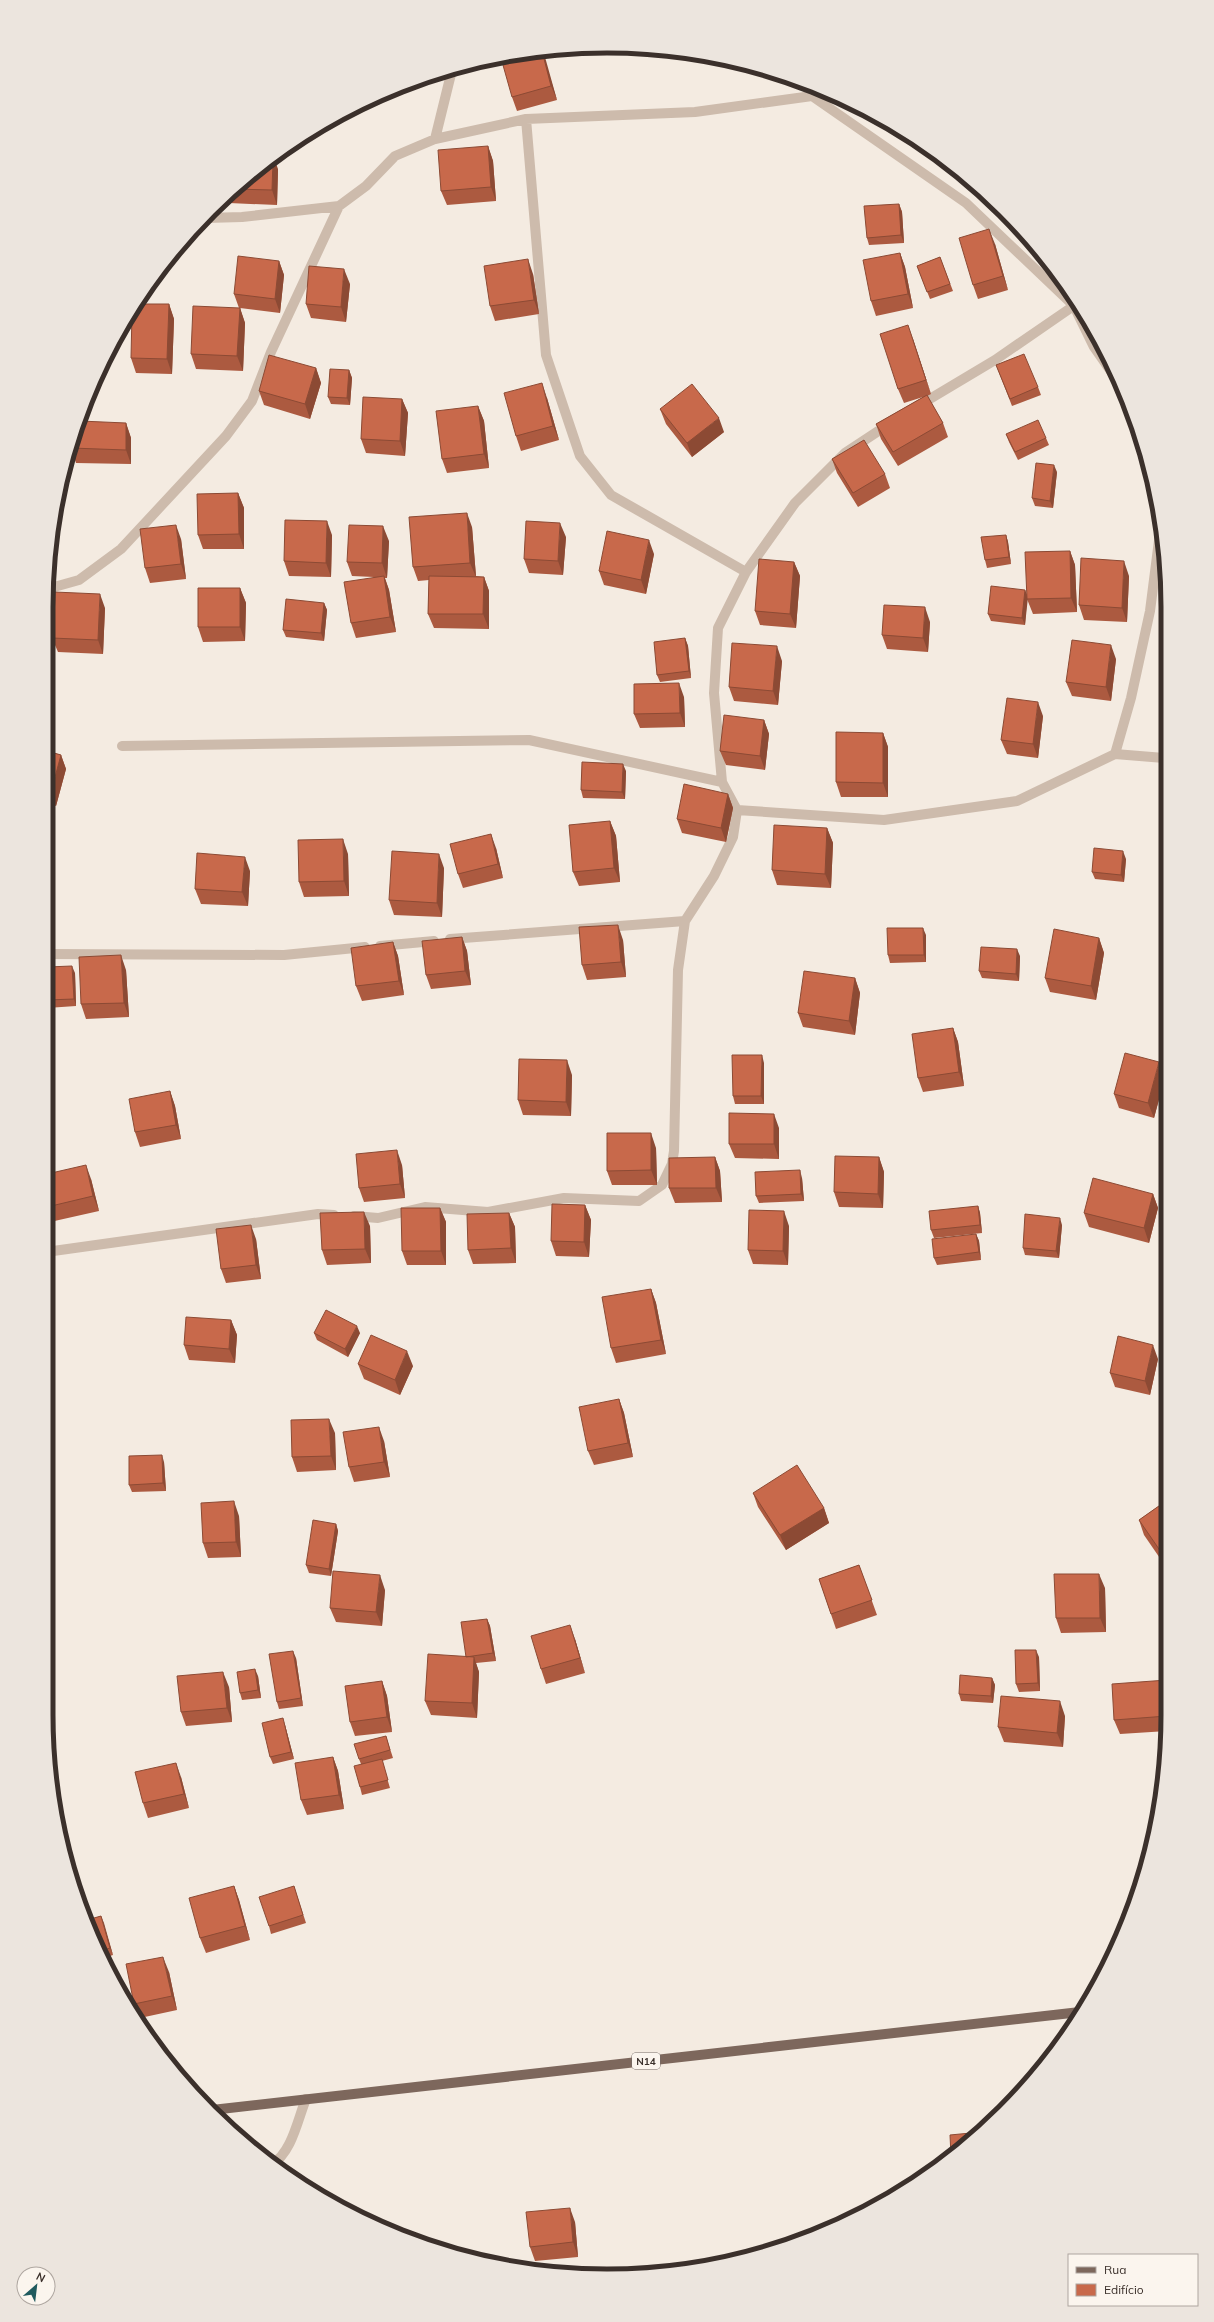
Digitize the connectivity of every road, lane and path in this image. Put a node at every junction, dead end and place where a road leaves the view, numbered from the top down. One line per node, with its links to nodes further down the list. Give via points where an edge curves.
1 (451, 76): 4 (street)
2 (817, 94): 3 (street, via 695,112); 7 (street, via 966,203)
3 (526, 119): 4 (street); 12 (street, via 546,355 580,456 611,495)
4 (435, 139): 5 (street, via 395,156 366,186)
5 (339, 206): 6 (street); 13 (street, via 271,352 252,401 226,436 121,549 79,580)
6 (212, 218)
7 (1068, 300)
8 (1072, 306): 12 (street, via 995,360 902,415 845,453 795,503)
9 (1082, 322): 10 (street)
10 (1103, 361)
11 (1158, 550): 15 (street, via 1150,611 1131,698)
12 (746, 572): 17 (street, via 718,628 714,693)
13 (54, 587)
14 (122, 746): 17 (street, via 529,740)
15 (1115, 754): 16 (street); 18 (street, via 1016,801 884,820)
16 (1161, 758)
17 (722, 782): 18 (street)
18 (737, 810): 19 (street, via 733,838 714,876)
19 (686, 921): 20 (street, via 471,937 284,955); 21 (street, via 678,970 672,1164 662,1185 638,1201 564,1198 488,1212 425,1207 378,1218 318,1214)
20 (53, 954)
21 (53, 1251)
22 (1074, 2013): 23 (main road, N14)
23 (306, 2099): 24 (main road, N14); 25 (street, via 289,2144)
24 (218, 2109)
25 (278, 2161)

